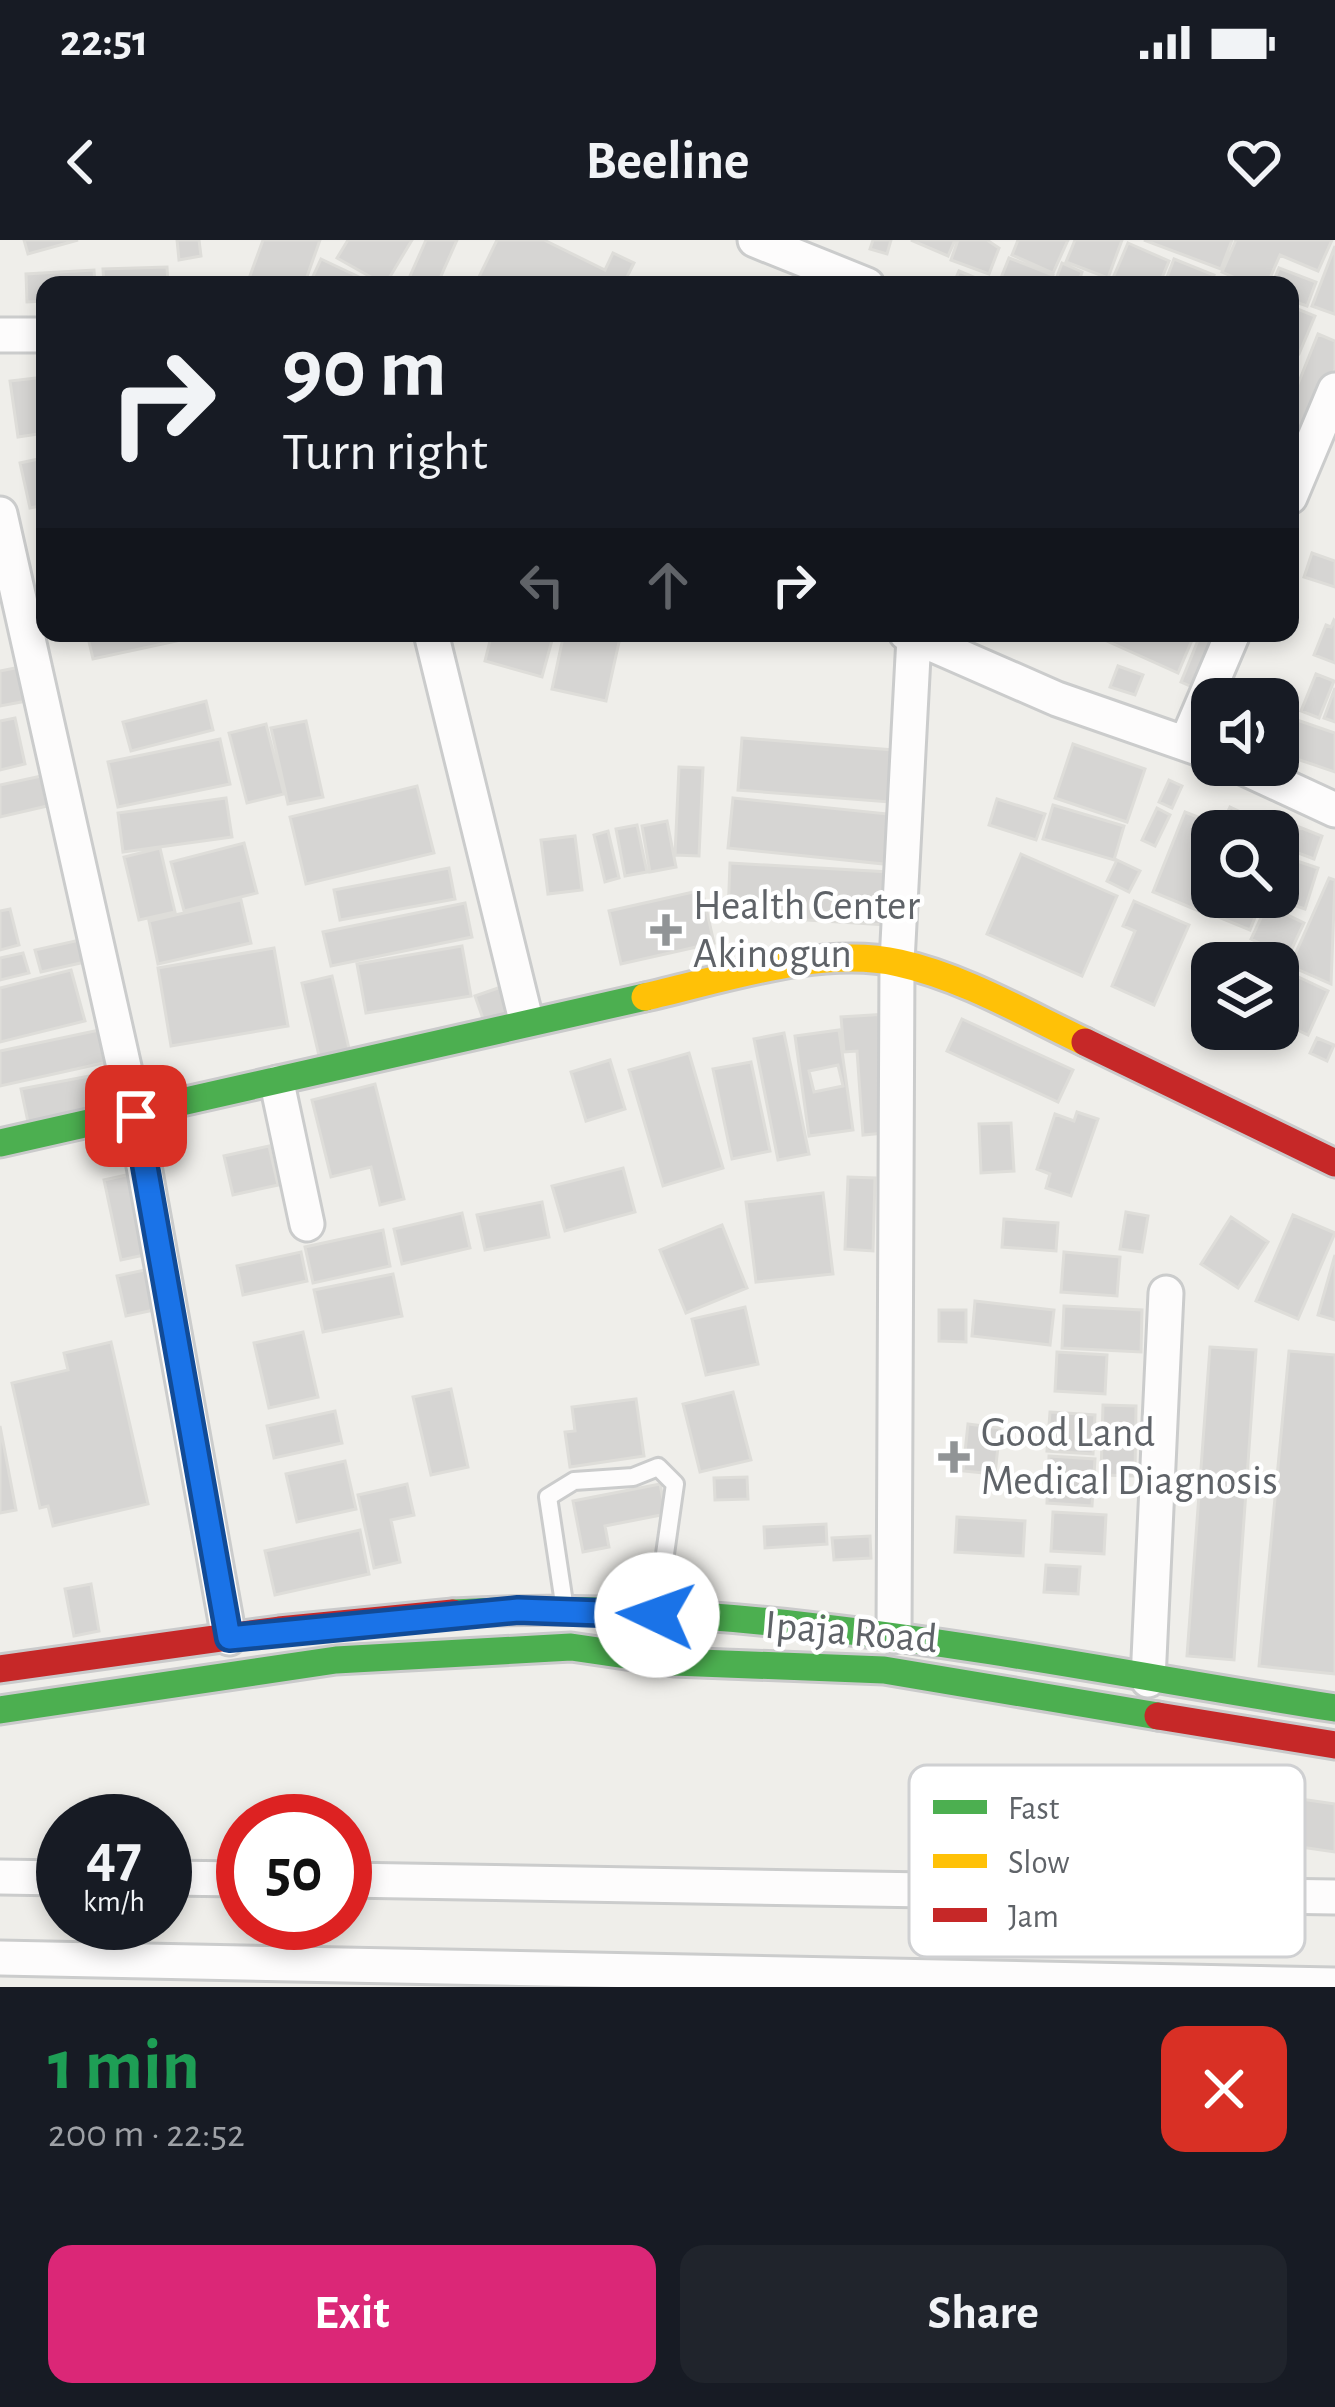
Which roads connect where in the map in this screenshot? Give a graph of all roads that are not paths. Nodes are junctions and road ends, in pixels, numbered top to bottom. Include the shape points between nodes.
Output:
1 (754, 240) edge
2 (844, 276) edge
3 (0, 335) edge
4 (36, 335) edge
5 (1335, 390) edge
6 (1299, 456) edge
7 (0, 514) edge
8 (432, 642) edge
9 (910, 642) edge
10 (926, 642) edge
11 (1230, 642) edge
12 (1220, 678) edge
13 (1191, 744) edge
14 (1282, 786) edge
15 (1335, 811) edge
16 (897, 962) junction
17 (526, 1020) junction
18 (277, 1084) junction
19 (136, 1116) junction
20 (0, 1143) edge
21 (1335, 1163) edge
22 (307, 1224) dead end
23 (1166, 1292) dead end
24 (566, 1610) junction
25 (657, 1615) junction
26 (894, 1636) junction
27 (229, 1638) junction
28 (0, 1670) edge
29 (1148, 1680) junction
30 (1335, 1708) edge
31 (0, 1710) edge
32 (1335, 1744) edge
33 (0, 1877) edge
34 (36, 1878) edge
35 (372, 1880) edge
36 (909, 1890) edge
37 (1305, 1896) edge
38 (1335, 1897) edge
39 (0, 1958) edge
40 (1335, 1985) edge

1 - 2 street
3 - 4 street
5 - 6 street
7 - 19 street
8 - 17 street
9 - 16 street
10 - 13 street via 1057,699
11 - 12 street
14 - 15 street
16 - 17 main road via 804,961
16 - 21 main road via 997,1000
16 - 26 street
17 - 18 main road
18 - 19 main road
18 - 22 street
19 - 20 main road
19 - 27 street
23 - 29 street
24 - 25 main road, Ipaja Road
24 - 25 lane via 548,1497 574,1481 658,1467 675,1484
24 - 27 main road, Ipaja Road
25 - 26 main road, Ipaja Road
26 - 29 main road, Ipaja Road
27 - 28 main road, Ipaja Road
29 - 30 main road, Ipaja Road
31 - 32 main road, Ipaja Road via 336,1660 571,1648 674,1662 884,1670
33 - 34 street
35 - 36 street
37 - 38 street
39 - 40 street

